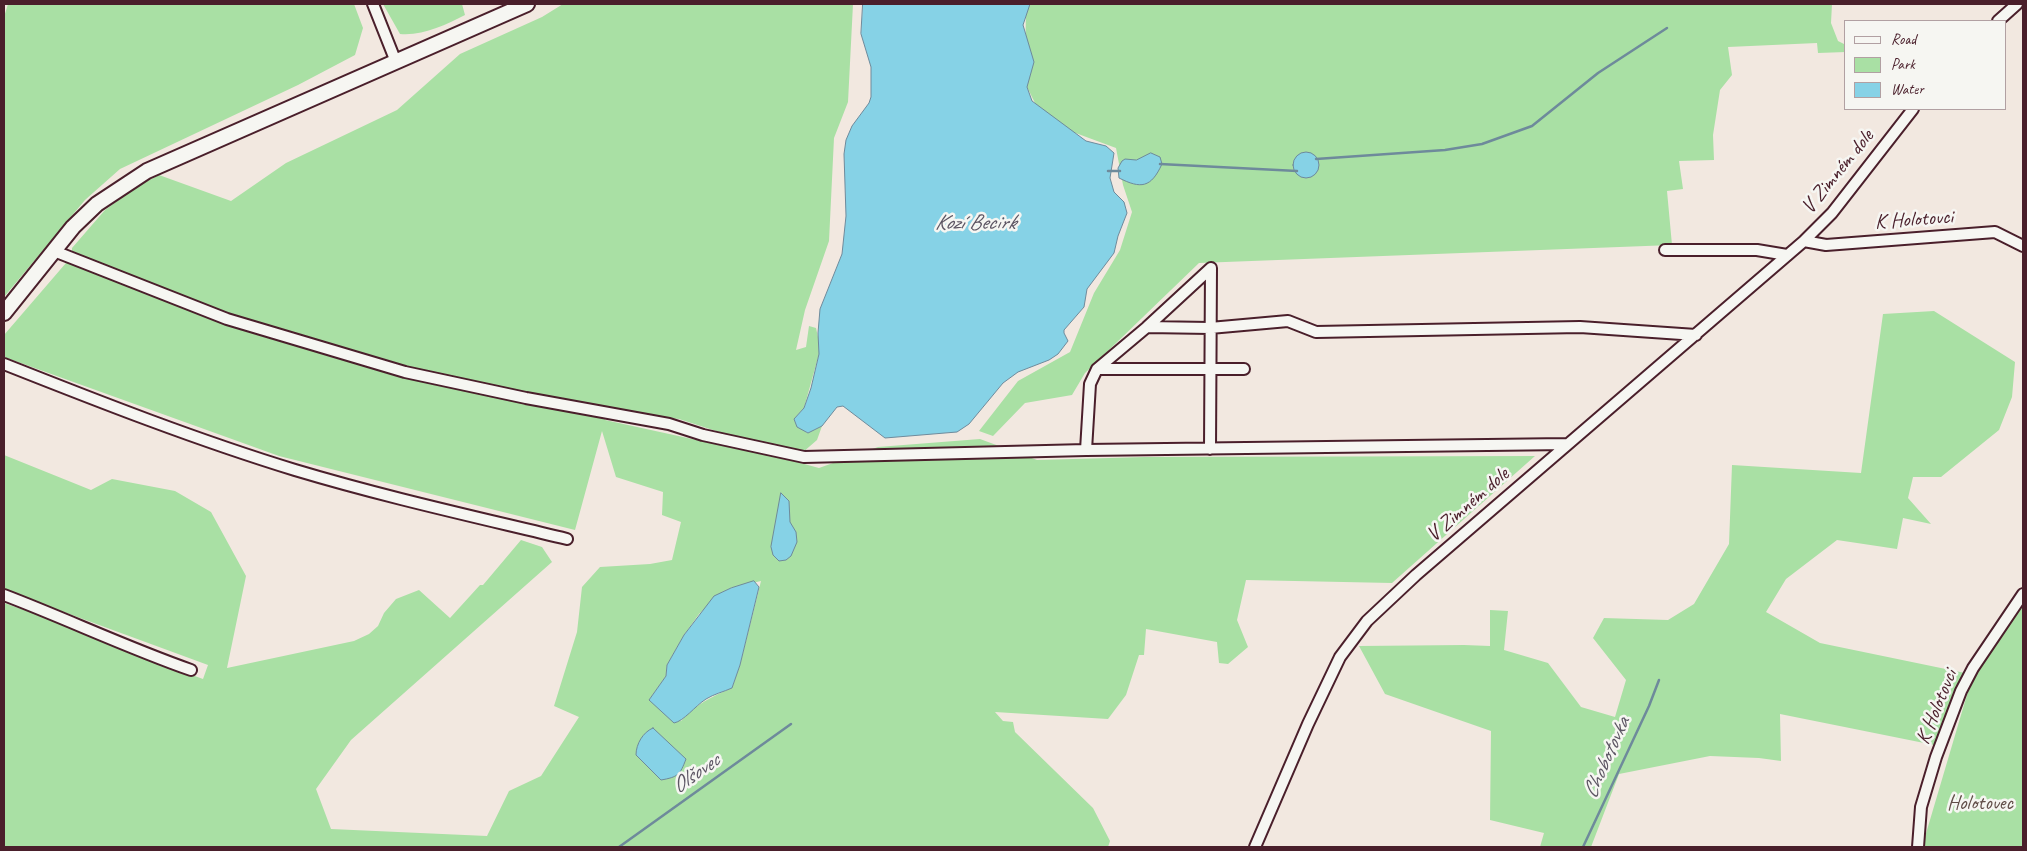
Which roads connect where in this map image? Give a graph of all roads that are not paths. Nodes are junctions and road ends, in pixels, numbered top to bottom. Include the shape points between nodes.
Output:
1 (374, 4) edge
2 (527, 4) edge
3 (2017, 4) edge
4 (1999, 20) edge
5 (396, 62) junction
6 (1912, 110) edge
7 (1804, 241) junction
8 (2023, 246) edge
9 (1665, 250) dead end
10 (54, 251) junction
11 (1787, 255) junction
12 (4, 313) edge
13 (1147, 327) junction
14 (1210, 328) junction
15 (1696, 335) junction
16 (4, 364) edge
17 (1210, 368) junction
18 (1097, 369) junction
19 (1244, 369) dead end
20 (1567, 444) junction
21 (1210, 449) junction
22 (1086, 450) junction
23 (567, 539) dead end
24 (2023, 594) edge
25 (4, 596) edge
26 (191, 670) dead end
27 (1255, 847) edge
28 (1918, 847) edge

1 - 5 street
2 - 5 street
3 - 4 street
5 - 10 street via 147,171 97,204
6 - 7 street, V Zimném dole via 1832,213
7 - 8 street, K Holotovci via 1826,245 1994,232
7 - 11 street, V Zimném dole
9 - 11 street via 1757,250
10 - 12 street
10 - 22 street via 226,319 405,372 669,424 703,435 804,457
11 - 15 street, V Zimném dole
13 - 14 street
13 - 14 street via 1211,268
13 - 18 street
14 - 15 street via 1288,321 1316,332 1580,327
14 - 17 street
15 - 20 street, V Zimném dole
16 - 23 street via 114,407 296,470
17 - 18 street
17 - 19 street
17 - 21 street
18 - 22 street via 1090,384
20 - 21 street
20 - 27 street, V Zimném dole via 1367,621 1340,658
21 - 22 street
24 - 28 street, K Holotovci via 1961,691 1921,807
25 - 26 street

